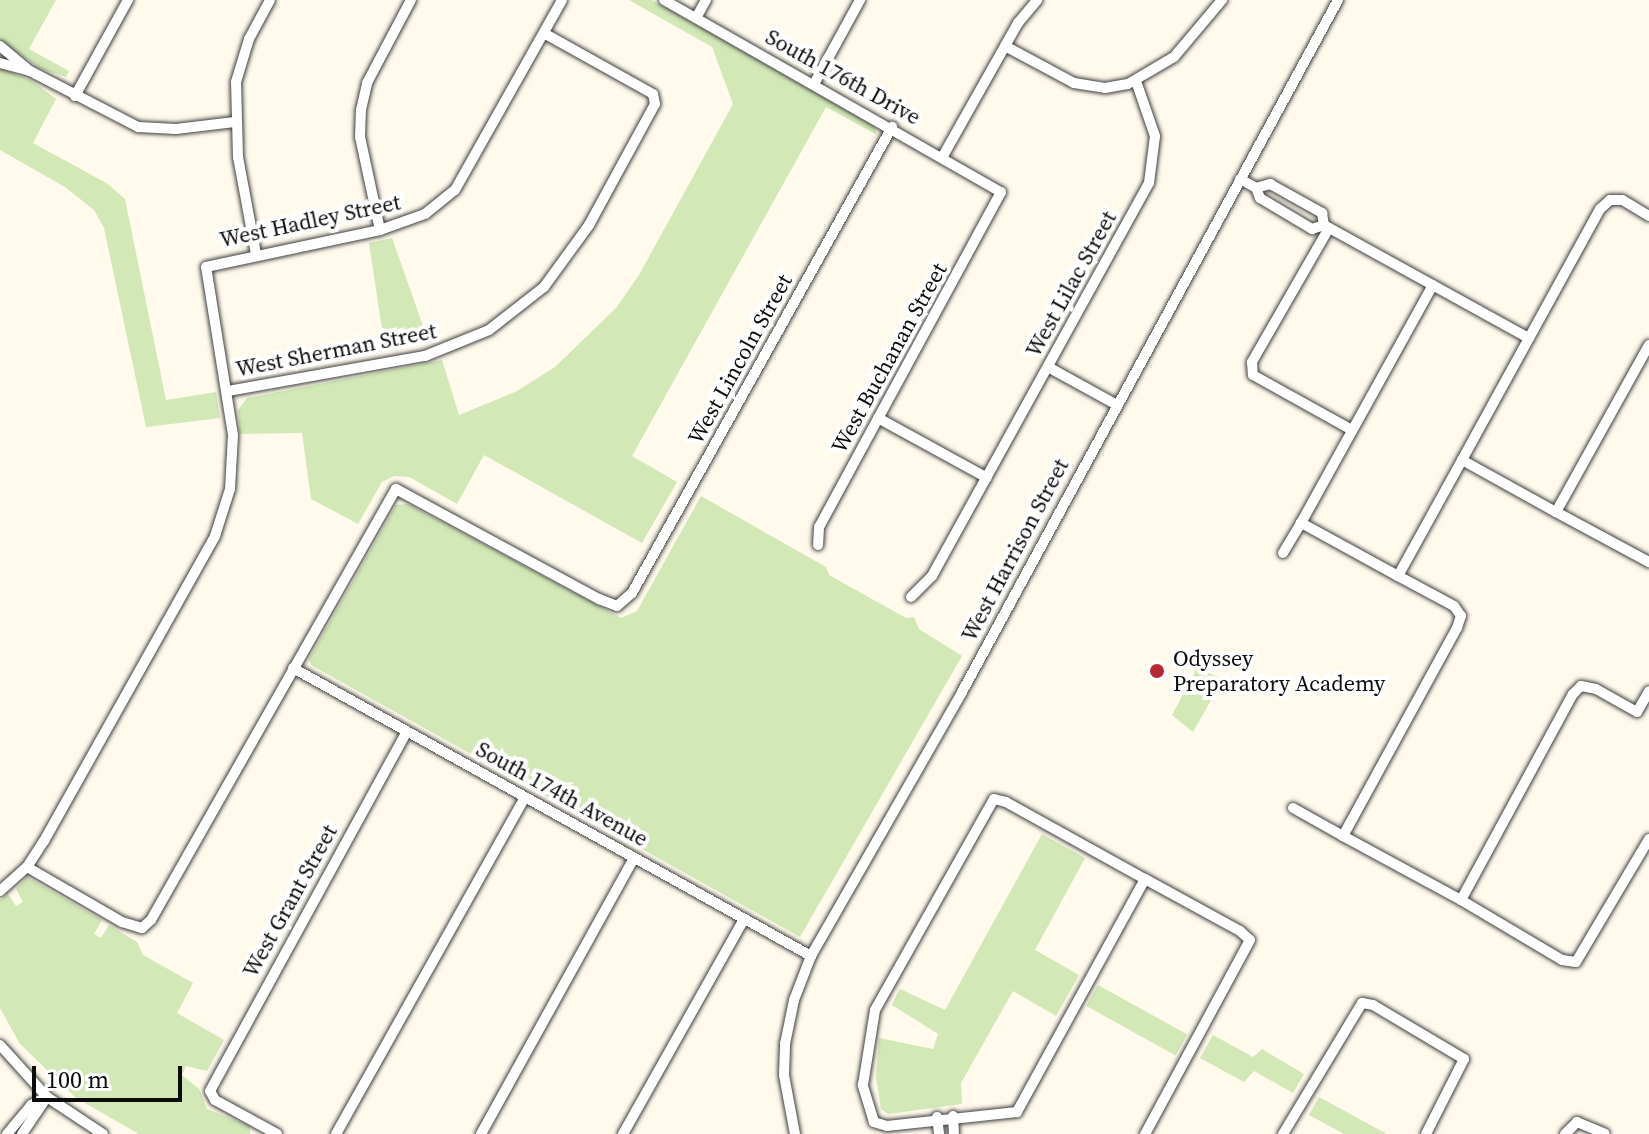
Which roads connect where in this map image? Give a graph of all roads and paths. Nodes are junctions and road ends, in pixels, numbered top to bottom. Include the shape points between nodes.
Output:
1 (128, 0) edge
2 (270, 0) edge
3 (411, 0) edge
4 (562, 0) edge
5 (664, 0) edge
6 (706, 0) edge
7 (860, 0) edge
8 (1037, 0) edge
9 (1222, 0) edge
10 (1338, 0) edge
11 (696, 18) junction
12 (544, 33) junction
13 (0, 46) edge
14 (1005, 46) junction
15 (0, 63) edge
16 (30, 71) junction
17 (1136, 81) junction
18 (814, 84) junction
19 (75, 96) junction
20 (235, 122) junction
21 (892, 127) junction
22 (943, 156) junction
23 (1240, 179) junction
24 (1256, 188) junction
25 (1001, 192) joint
26 (1649, 216) edge
27 (1327, 227) junction
28 (380, 230) junction
29 (256, 254) junction
30 (1433, 285) junction
31 (1529, 338) junction
32 (1649, 345) edge
33 (1048, 367) junction
34 (228, 391) junction
35 (1115, 404) junction
36 (878, 418) junction
37 (1352, 430) junction
38 (1462, 460) junction
39 (987, 478) junction
40 (1556, 512) junction
41 (1301, 523) junction
42 (818, 545) dead end
43 (1283, 553) dead end
44 (1649, 562) edge
45 (1398, 576) junction
46 (911, 597) dead end
47 (293, 668) junction
48 (1649, 691) edge
49 (1637, 712) junction
50 (1649, 719) edge
51 (407, 731) junction
52 (525, 797) junction
53 (1293, 808) dead end
54 (1343, 836) junction
55 (1649, 839) edge
56 (634, 858) junction
57 (27, 867) junction
58 (1145, 879) junction
59 (0, 891) edge
60 (1461, 900) junction
61 (744, 919) junction
62 (811, 956) junction
63 (0, 1045) edge
64 (47, 1097) junction
65 (953, 1116) junction
66 (937, 1117) junction
67 (262, 1130) edge
68 (7, 1134) edge
69 (22, 1134) edge
70 (103, 1134) edge
71 (277, 1134) edge
72 (336, 1134) edge
73 (481, 1134) edge
74 (623, 1134) edge
75 (795, 1134) edge
76 (939, 1134) edge
77 (954, 1134) edge
78 (1145, 1134) edge
79 (1283, 1134) edge
80 (1426, 1134) edge
81 (1565, 1134) edge
82 (1605, 1134) edge

1 - 19 street
2 - 20 street via 249,39 236,82
3 - 28 street via 367,83 361,110 360,137
4 - 12 street, West Hadley Street
5 - 11 street, South 176th Drive
6 - 11 street
7 - 18 street
8 - 14 street
9 - 17 street via 1174,57
10 - 23 street, West Harrison Street
11 - 18 street, South 176th Drive
12 - 28 street, West Hadley Street via 455,190 425,214
12 - 34 street, West Sherman Street via 653,94 655,104 565,263 502,322 425,356
13 - 16 street
14 - 17 street via 1074,83 1105,88
14 - 22 street
15 - 16 street
16 - 19 street
17 - 33 street, West Lilac Street via 1155,136 1149,183
18 - 21 street, South 176th Drive
19 - 20 street via 121,122 154,130
20 - 29 street
21 - 22 street, South 176th Drive
21 - 47 street, West Lincoln Street via 632,593 617,606 396,489
22 - 25 street, South 176th Drive
23 - 24 street
23 - 35 street, West Harrison Street
24 - 27 street via 1260,198 1312,229
24 - 27 street via 1270,184 1322,213
25 - 36 street, West Buchanan Street
26 - 31 street via 1622,200 1610,200 1600,209
27 - 30 street
27 - 37 street via 1252,362 1253,375
28 - 29 street, West Hadley Street
29 - 34 street, West Hadley Street via 206,267
30 - 31 street
30 - 37 street
31 - 38 street
32 - 40 street
33 - 35 street
33 - 39 street, West Lilac Street
34 - 57 street, West Hadley Street via 232,462 215,536
35 - 62 street, West Harrison Street via 962,692
36 - 39 street
36 - 42 street, West Buchanan Street via 819,527
37 - 41 street
38 - 40 street
38 - 45 street
39 - 46 street, West Lilac Street via 932,576
40 - 44 street
41 - 43 street
41 - 45 street
45 - 54 street via 1454,606 1461,616
47 - 51 street, South 174th Avenue
47 - 57 street via 142,928
48 - 49 street
49 - 50 street
49 - 60 street via 1596,689 1581,686 1573,694
51 - 52 street, South 174th Avenue
51 - 67 street, West Grant Street via 210,1091 215,1100
52 - 56 street, South 174th Avenue
52 - 72 street
53 - 54 street
54 - 60 street
55 - 60 street via 1576,962 1562,960
56 - 61 street, South 174th Avenue
56 - 73 street
57 - 59 street, West Hadley Street
58 - 65 street via 1017,1112
58 - 66 street via 994,799 875,1010 863,1085 874,1122 887,1126
58 - 78 street via 1250,940
61 - 62 street, South 174th Avenue
61 - 74 street
62 - 75 street, West Harrison Street via 785,1044 784,1075
63 - 64 street
64 - 68 street via 31,1105
64 - 69 street
64 - 70 street
65 - 66 street
65 - 77 street
66 - 76 street
67 - 71 street
79 - 80 street via 1362,1003 1464,1059
81 - 82 street via 1577,1122

